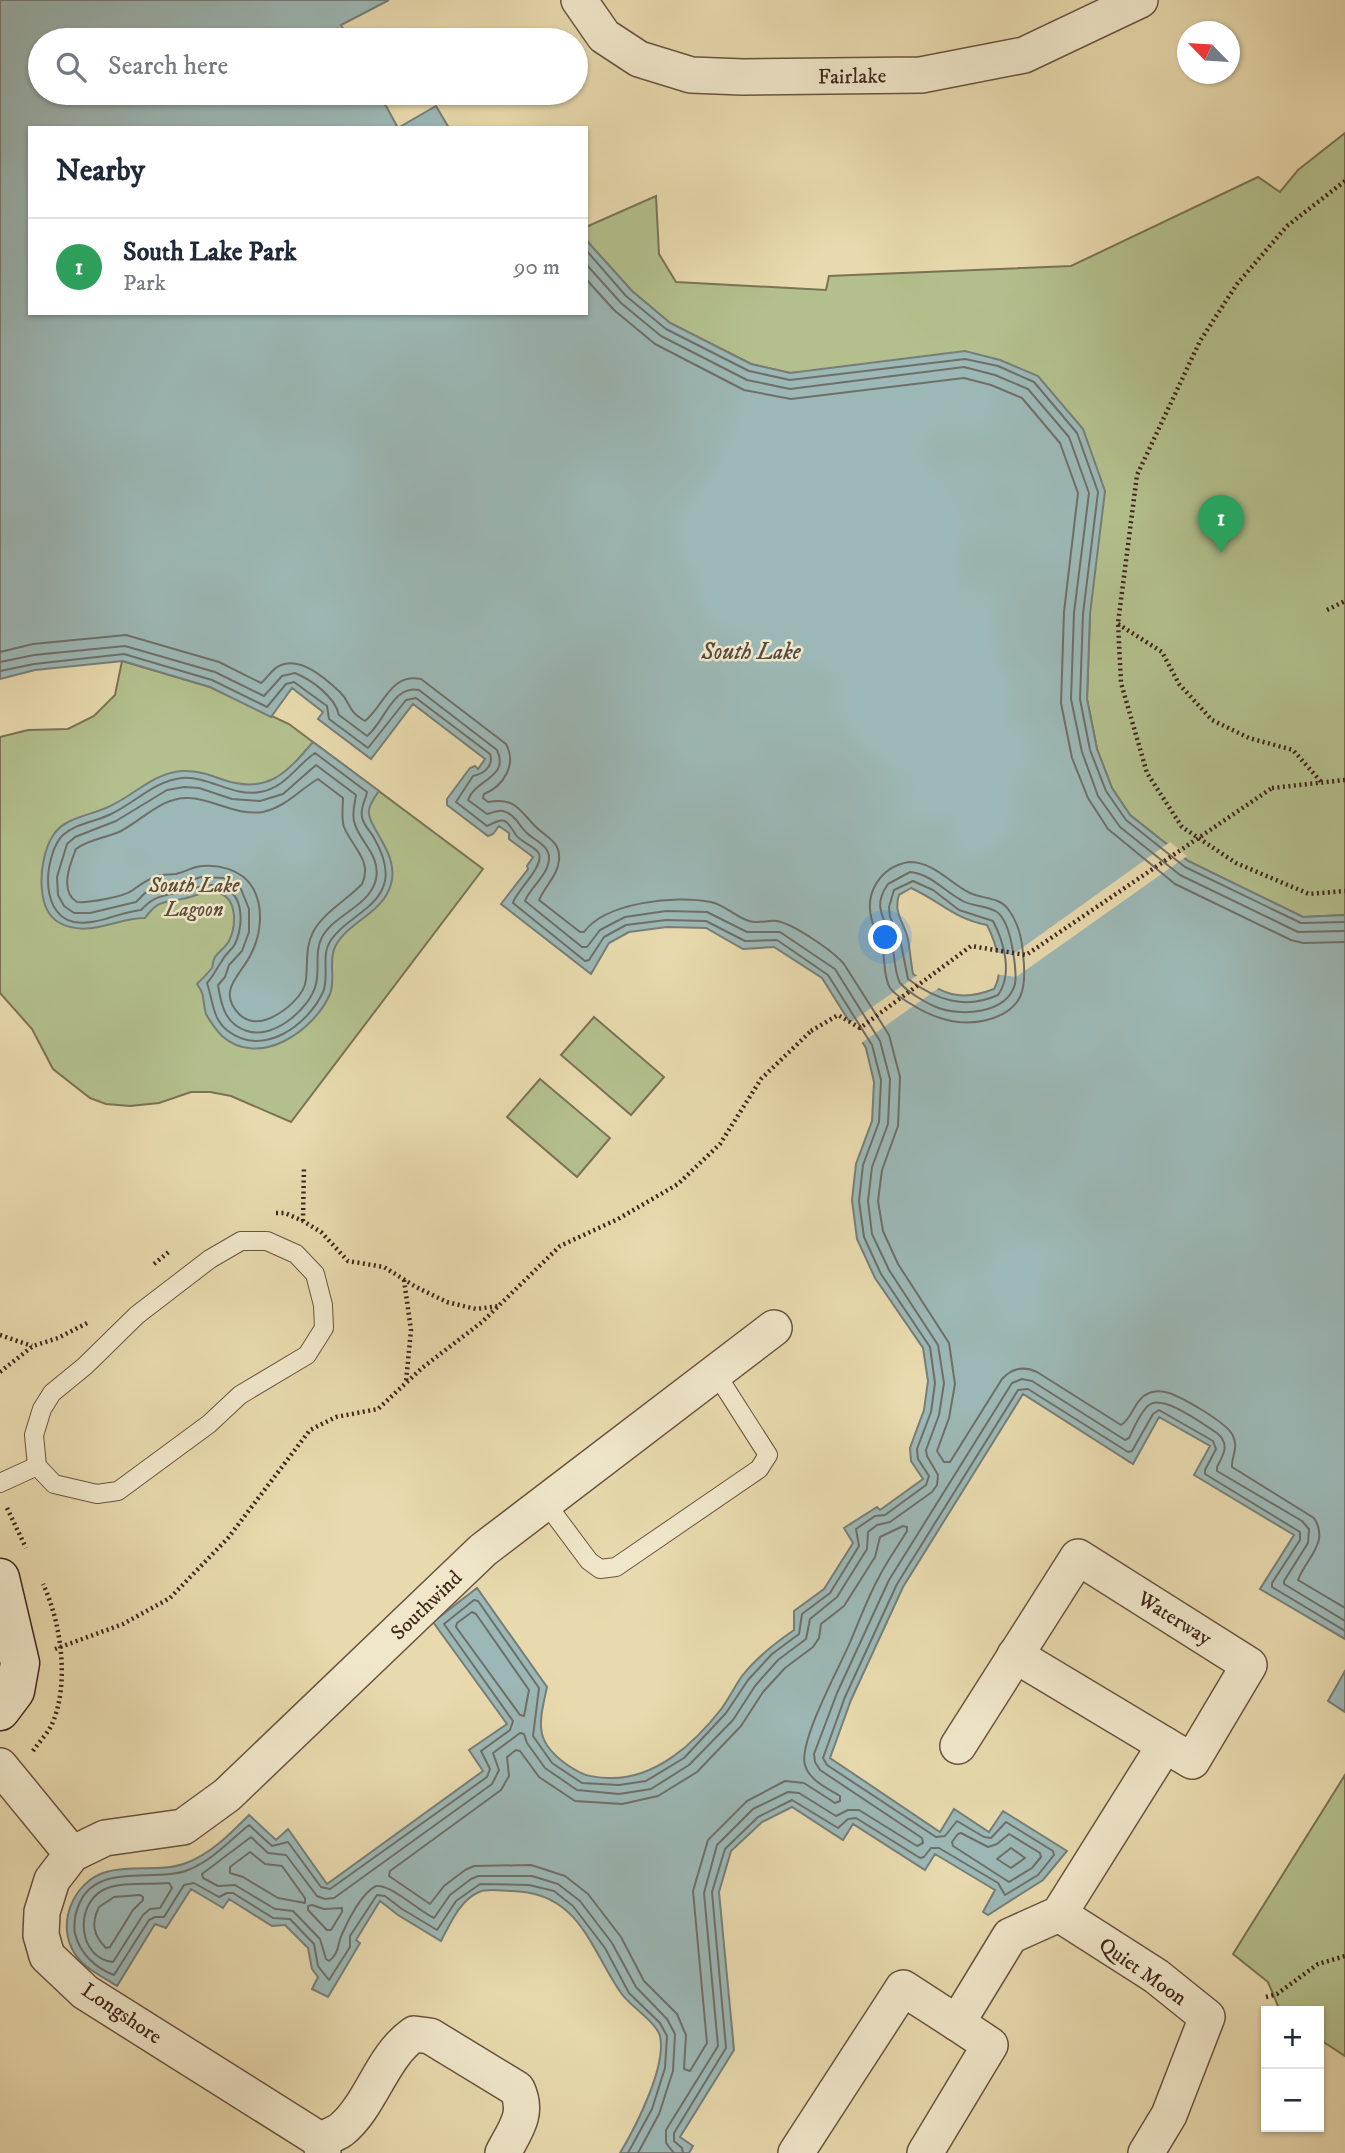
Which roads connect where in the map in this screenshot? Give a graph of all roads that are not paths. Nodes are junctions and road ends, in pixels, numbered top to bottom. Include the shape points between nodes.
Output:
1 (579, 0) edge
2 (1140, 0) edge
3 (774, 1328) dead end
4 (715, 1372) junction
5 (37, 1466) junction
6 (0, 1483) edge
7 (545, 1502) junction
8 (0, 1578) edge
9 (1015, 1655) junction
10 (0, 1712) edge
11 (1165, 1745) junction
12 (958, 1746) dead end
13 (0, 1766) edge
14 (72, 1854) junction
15 (1059, 1914) junction
16 (957, 2023) junction
17 (322, 2146) edge
18 (808, 2149) edge
19 (503, 2153) edge
20 (925, 2153) edge
21 (1146, 2153) edge

1 - 2 street, Fairlake via 604,36 639,59 691,75 743,77 921,75 960,68 1024,55
3 - 4 street, Southwind
4 - 7 street, Southwind
4 - 7 lane via 768,1455 759,1468 616,1567 600,1569 589,1560
5 - 5 lane via 54,1484 97,1494 118,1491 209,1424 240,1395 307,1355 324,1328 315,1274 296,1254 267,1241 242,1241 210,1259 137,1315 52,1393 34,1435
5 - 6 lane
7 - 14 street, Southwind via 482,1550 228,1795 183,1827 105,1838
8 - 10 street via 20,1663 15,1691
9 - 11 street, Waterway
9 - 11 street, Waterway via 1078,1557 1249,1665 1192,1761
9 - 12 street, Waterway
11 - 15 street
13 - 14 street
14 - 17 street, Longshore via 52,1880 42,1912 41,1935 47,1956 85,1992
15 - 16 street via 1010,1936
15 - 21 street, Quiet Moon via 1156,1976 1207,2017 1169,2115
16 - 18 street via 903,1988
16 - 20 street via 990,2045
17 - 19 street, Longshore via 355,2113 401,2043 414,2034 430,2036 517,2089 524,2102 521,2118

